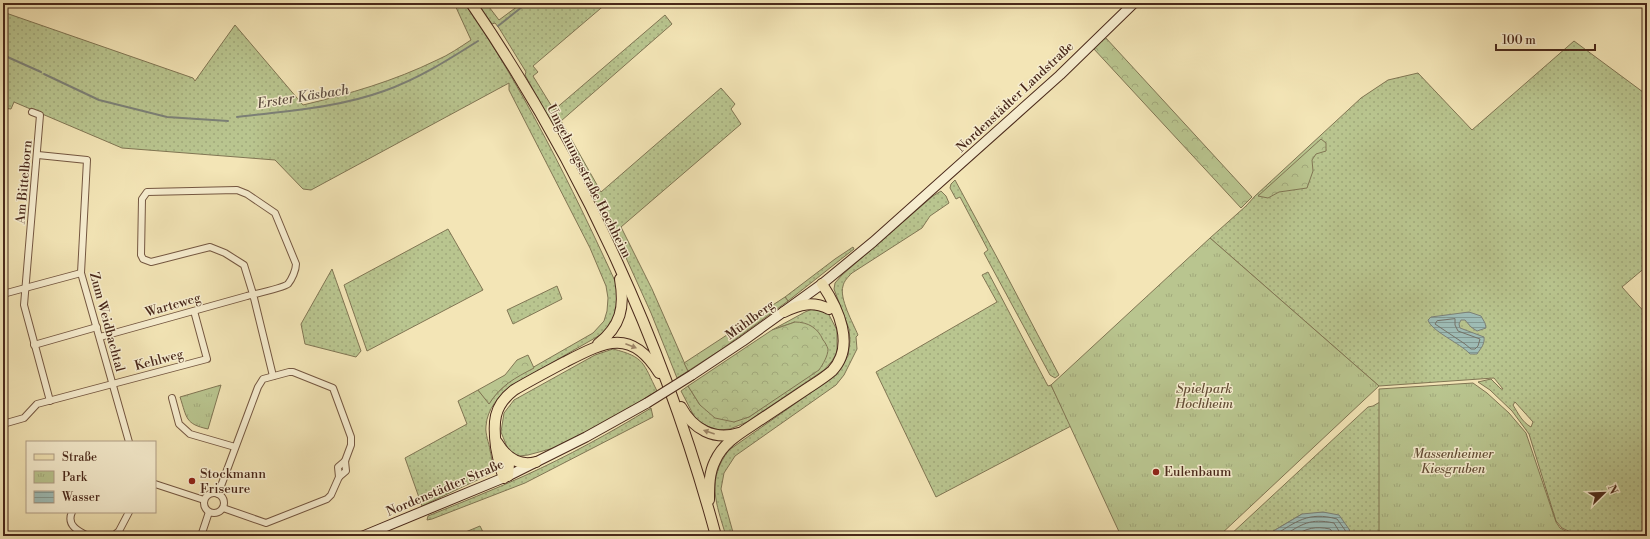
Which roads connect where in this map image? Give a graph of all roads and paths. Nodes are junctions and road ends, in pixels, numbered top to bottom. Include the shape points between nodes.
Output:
1 (471, 3) edge
2 (1134, 3) edge
3 (32, 112) dead end
4 (38, 155) junction
5 (617, 263) junction
6 (81, 273) junction
7 (822, 284) junction
8 (25, 287) junction
9 (3, 294) edge
10 (253, 294) junction
11 (829, 309) junction
12 (194, 311) junction
13 (784, 312) junction
14 (839, 319) junction
15 (97, 327) junction
16 (100, 337) junction
17 (34, 345) junction
18 (593, 347) junction
19 (273, 376) junction
20 (666, 380) junction
21 (112, 384) junction
22 (672, 396) junction
23 (172, 398) dead end
24 (50, 400) junction
25 (647, 403) joint
26 (3, 424) edge
27 (746, 429) junction
28 (495, 438) junction
29 (129, 441) edge
30 (236, 447) junction
31 (503, 451) junction
32 (536, 462) junction
33 (506, 477) junction
34 (156, 484) edge
35 (218, 494) junction
36 (204, 500) junction
37 (223, 508) junction
38 (709, 510) junction
39 (209, 512) junction
40 (72, 513) edge
41 (128, 513) edge
42 (88, 536) edge
43 (113, 536) edge
44 (201, 536) edge
45 (363, 536) edge
46 (716, 536) edge

1 - 5 main road, Umgehungsstraße Hochheim via 540,114 581,188
2 - 7 main road, Nordenstädter Landstraße via 1060,75 912,208
3 - 4 street, Am Bittelborn via 40,115
4 - 6 street, Zum Weidbachtal via 87,160
4 - 8 street, Am Bittelborn
5 - 18 main road via 623,295 621,310 611,331
5 - 20 main road, Umgehungsstraße Hochheim
6 - 8 street
6 - 15 street, Zum Weidbachtal
7 - 11 main road via 821,297
7 - 13 main road, Mühlberg
7 - 14 main road
8 - 9 street
8 - 17 street, Am Bittelborn via 25,311
10 - 10 street via 288,284 295,271 296,264 273,210 237,190 149,191 144,194 141,251 143,259 155,262 210,247 215,248 244,265
10 - 12 street, Warteweg
10 - 19 street
11 - 13 main road via 812,304
11 - 14 main road
12 - 16 street, Warteweg
12 - 21 street, Kehlweg via 207,359
13 - 25 main road, Mühlberg, bridge
14 - 27 main road via 844,345 835,367
15 - 16 street, Zum Weidbachtal
15 - 17 street
16 - 21 street, Zum Weidbachtal
17 - 24 street, Am Bittelborn
18 -> 22 main road via 615,342 637,349 649,358
18 - 28 main road via 509,394 496,413
19 - 30 street via 263,379 258,387
19 - 37 street via 293,372 332,388 351,437 345,461 346,471 339,477 327,499 266,523
20 - 22 main road
27 -> 20 main road via 735,434 723,435 699,429 686,416
21 - 24 street, Kehlweg
21 - 29 street, Zum Weidbachtal
22 - 38 main road
23 - 30 street via 180,424 190,434
24 - 26 street, Kehlweg via 34,406 24,418
25 - 32 main road, Nordenstädter Straße
27 - 38 main road via 727,444 715,460 709,479
28 - 31 main road
28 - 33 main road via 500,465
30 - 35 street
31 - 32 main road via 518,462
31 - 33 main road via 509,464
32 - 33 main road, Nordenstädter Straße
33 - 45 main road, Nordenstädter Straße
34 - 36 street
35 - 36 street via 211,494
35 - 37 street via 224,502
36 - 39 street via 204,506
37 - 39 street via 218,512
38 - 46 main road
39 - 44 street
40 - 42 street via 72,525
41 - 43 street

